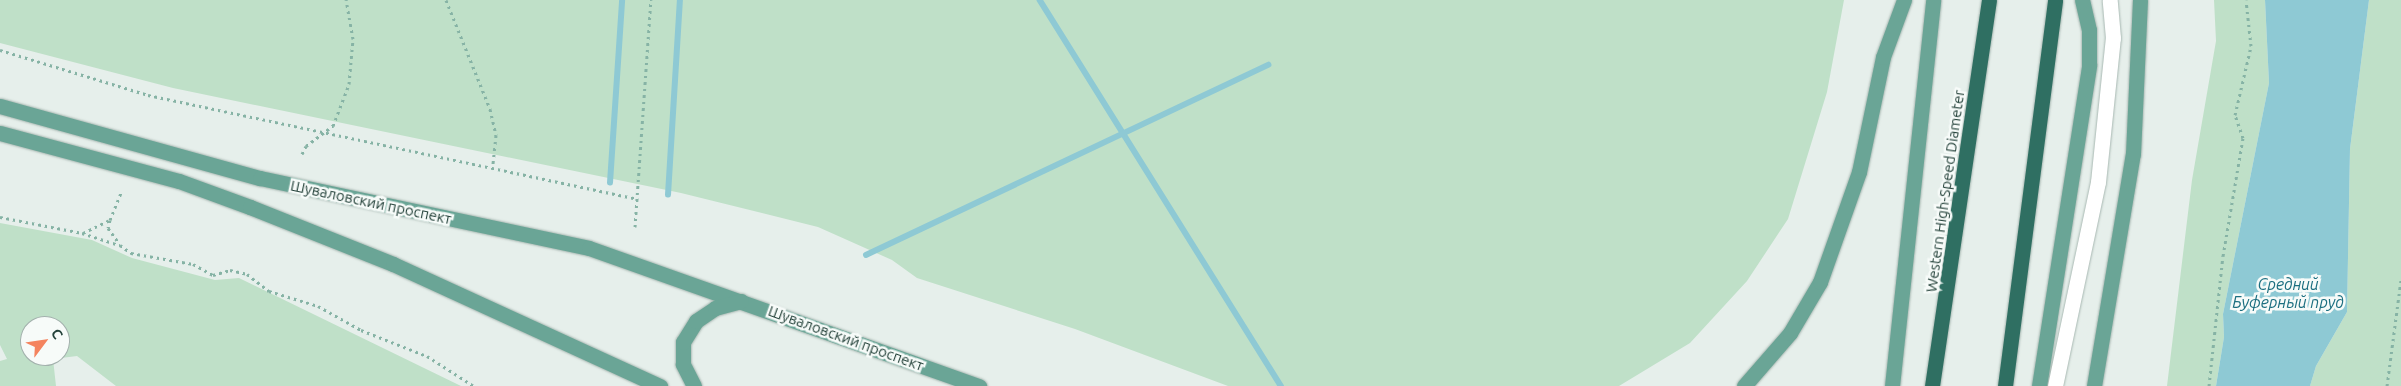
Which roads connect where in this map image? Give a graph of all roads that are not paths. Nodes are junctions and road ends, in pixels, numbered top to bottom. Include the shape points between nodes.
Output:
1 (1904, 0) edge
2 (1933, 0) edge
3 (1990, 0) edge
4 (2055, 0) edge
5 (2082, 0) edge
6 (2110, 0) edge
7 (2140, 0) edge
8 (0, 106) edge
9 (0, 133) edge
10 (741, 301) junction
11 (660, 386) edge
12 (694, 386) edge
13 (979, 386) edge
14 (1744, 386) edge
15 (1892, 386) edge
16 (1932, 386) edge
17 (2005, 386) edge
18 (2039, 386) edge
19 (2055, 386) edge
20 (2094, 386) edge

1 - 14 main road via 1883,57 1859,172 1820,282 1790,333
2 - 15 main road
3 - 16 highway, Western High-Speed Diameter
4 - 17 highway
5 - 18 main road via 2089,30 2089,65
6 - 19 lane via 2114,38 2098,182
7 - 20 main road via 2133,154
8 - 10 main road, Шуваловский проспект via 260,178 589,248
9 - 11 main road via 179,181 250,207 394,264
10 - 12 main road via 715,308 696,321 683,342 683,364
10 - 13 main road, Шуваловский проспект

